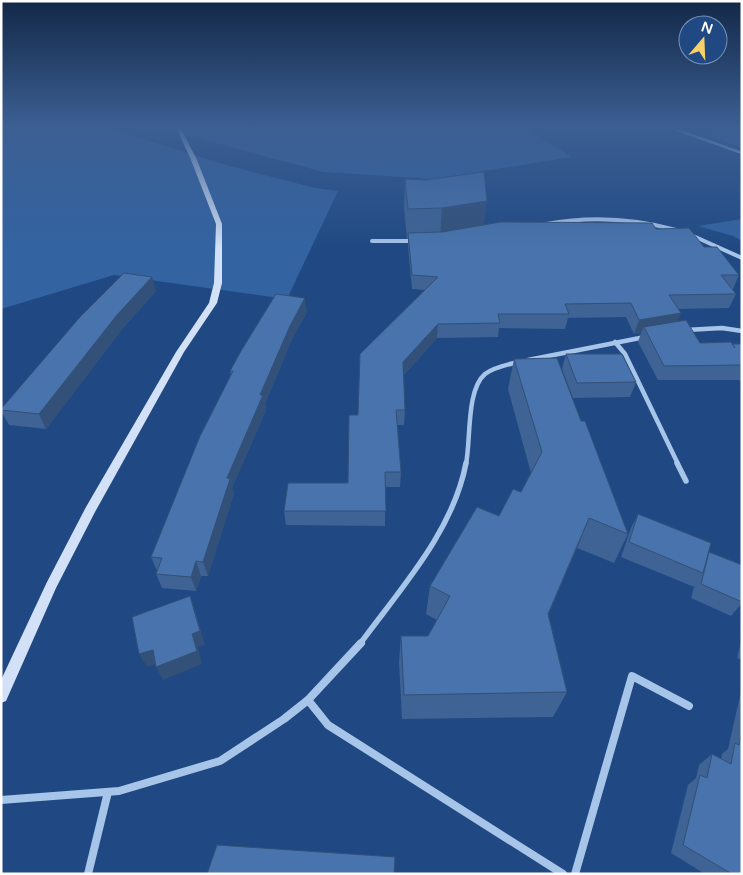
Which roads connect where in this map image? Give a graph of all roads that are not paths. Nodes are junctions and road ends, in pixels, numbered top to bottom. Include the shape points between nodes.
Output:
1 (198, 168) edge
2 (537, 226) edge
3 (372, 241) dead end
4 (421, 242) edge
5 (742, 258) edge
6 (680, 331) edge
7 (742, 331) edge
8 (652, 336) edge
9 (614, 342) junction
10 (686, 481) dead end
11 (1, 696) edge
12 (308, 700) junction
13 (689, 706) dead end
14 (108, 792) junction
15 (1, 800) edge
16 (88, 874) edge
17 (563, 874) edge
18 (575, 874) edge

1 - 11 street via 219,224 218,283 213,303 180,352 95,501 51,586
2 - 5 street via 571,219 632,220 699,238
3 - 4 street
6 - 7 street via 722,328
8 - 9 street
9 - 10 street via 625,354
9 - 12 street via 512,363 484,375 475,389 470,407 470,443 464,475 437,537 359,646
12 - 14 street via 220,760
12 - 17 street via 328,726
13 - 18 street via 632,676
14 - 15 street
14 - 16 street

